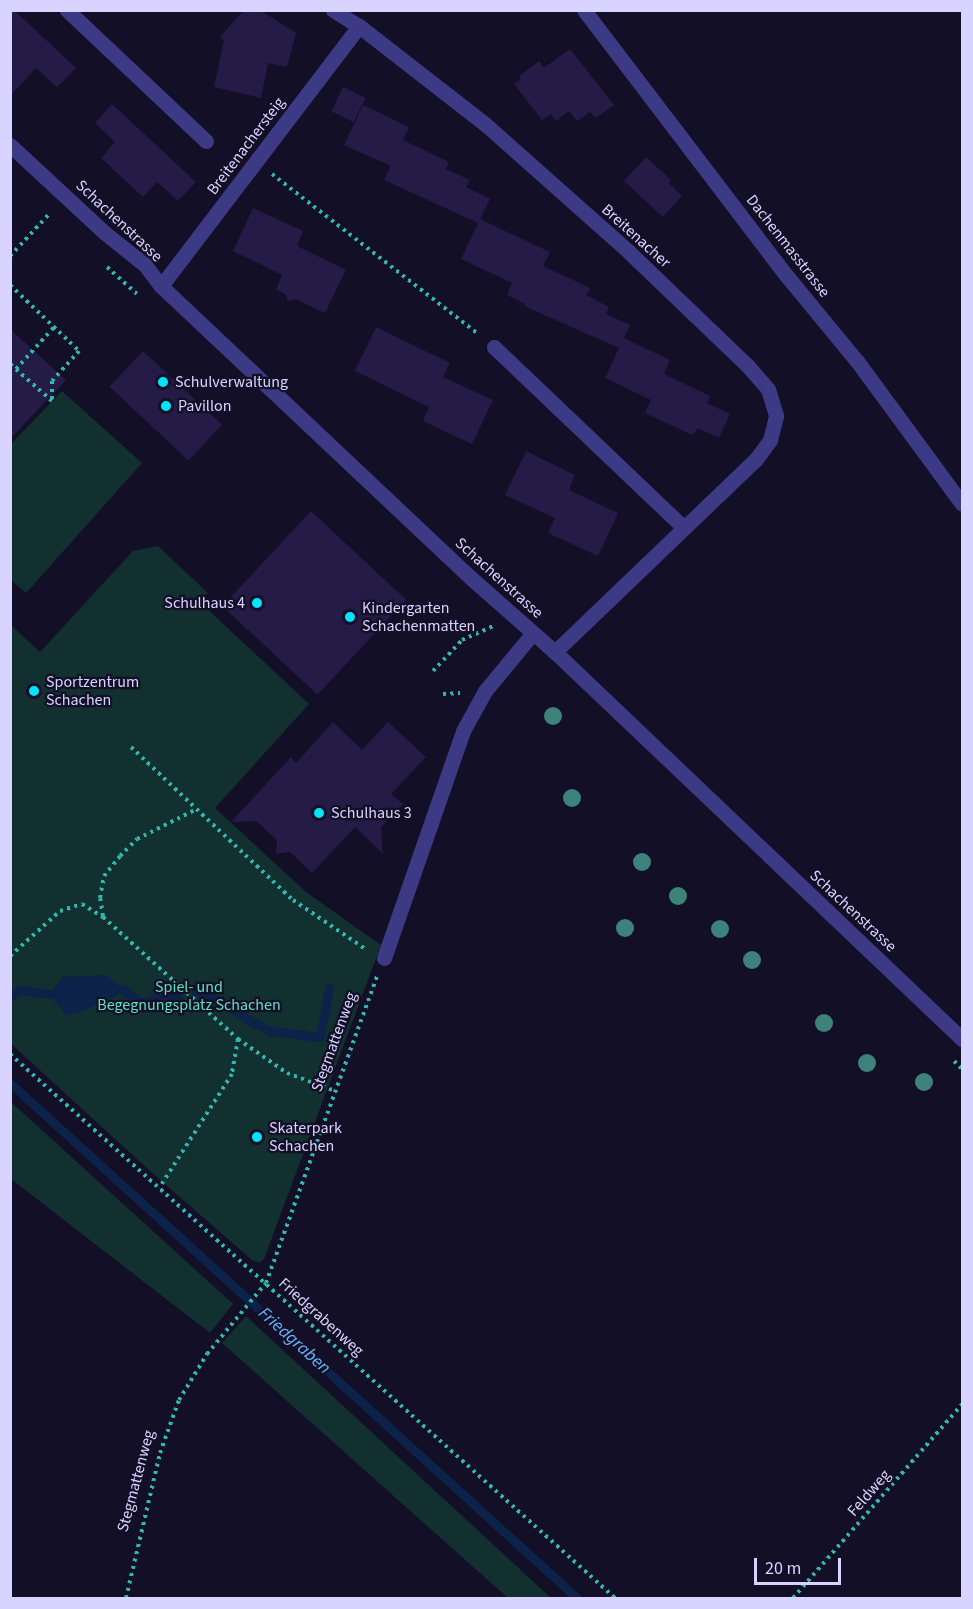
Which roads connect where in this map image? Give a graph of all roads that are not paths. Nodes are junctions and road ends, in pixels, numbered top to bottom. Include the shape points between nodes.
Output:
1 (67, 10) edge
2 (333, 10) edge
3 (584, 10) edge
4 (359, 26) junction
5 (206, 141) dead end
6 (10, 145) edge
7 (160, 286) junction
8 (494, 346) road end
9 (963, 504) edge
10 (684, 528) junction
11 (533, 633) junction
12 (555, 652) junction
13 (384, 958) road end
14 (963, 1039) edge

1 - 5 street
2 - 4 street, Breitenacher
3 - 9 street, Dachenmasstrasse
4 - 7 street, Breitenachersteig
4 - 10 street, Breitenacher via 485,124 629,252 768,389 776,416 770,440 756,459
6 - 7 street, Schachenstrasse via 145,265
7 - 11 street, Schachenstrasse
8 - 10 street
10 - 12 street, Breitenacher
11 - 12 street, Schachenstrasse
11 - 13 street via 484,691 463,731
12 - 14 street, Schachenstrasse

